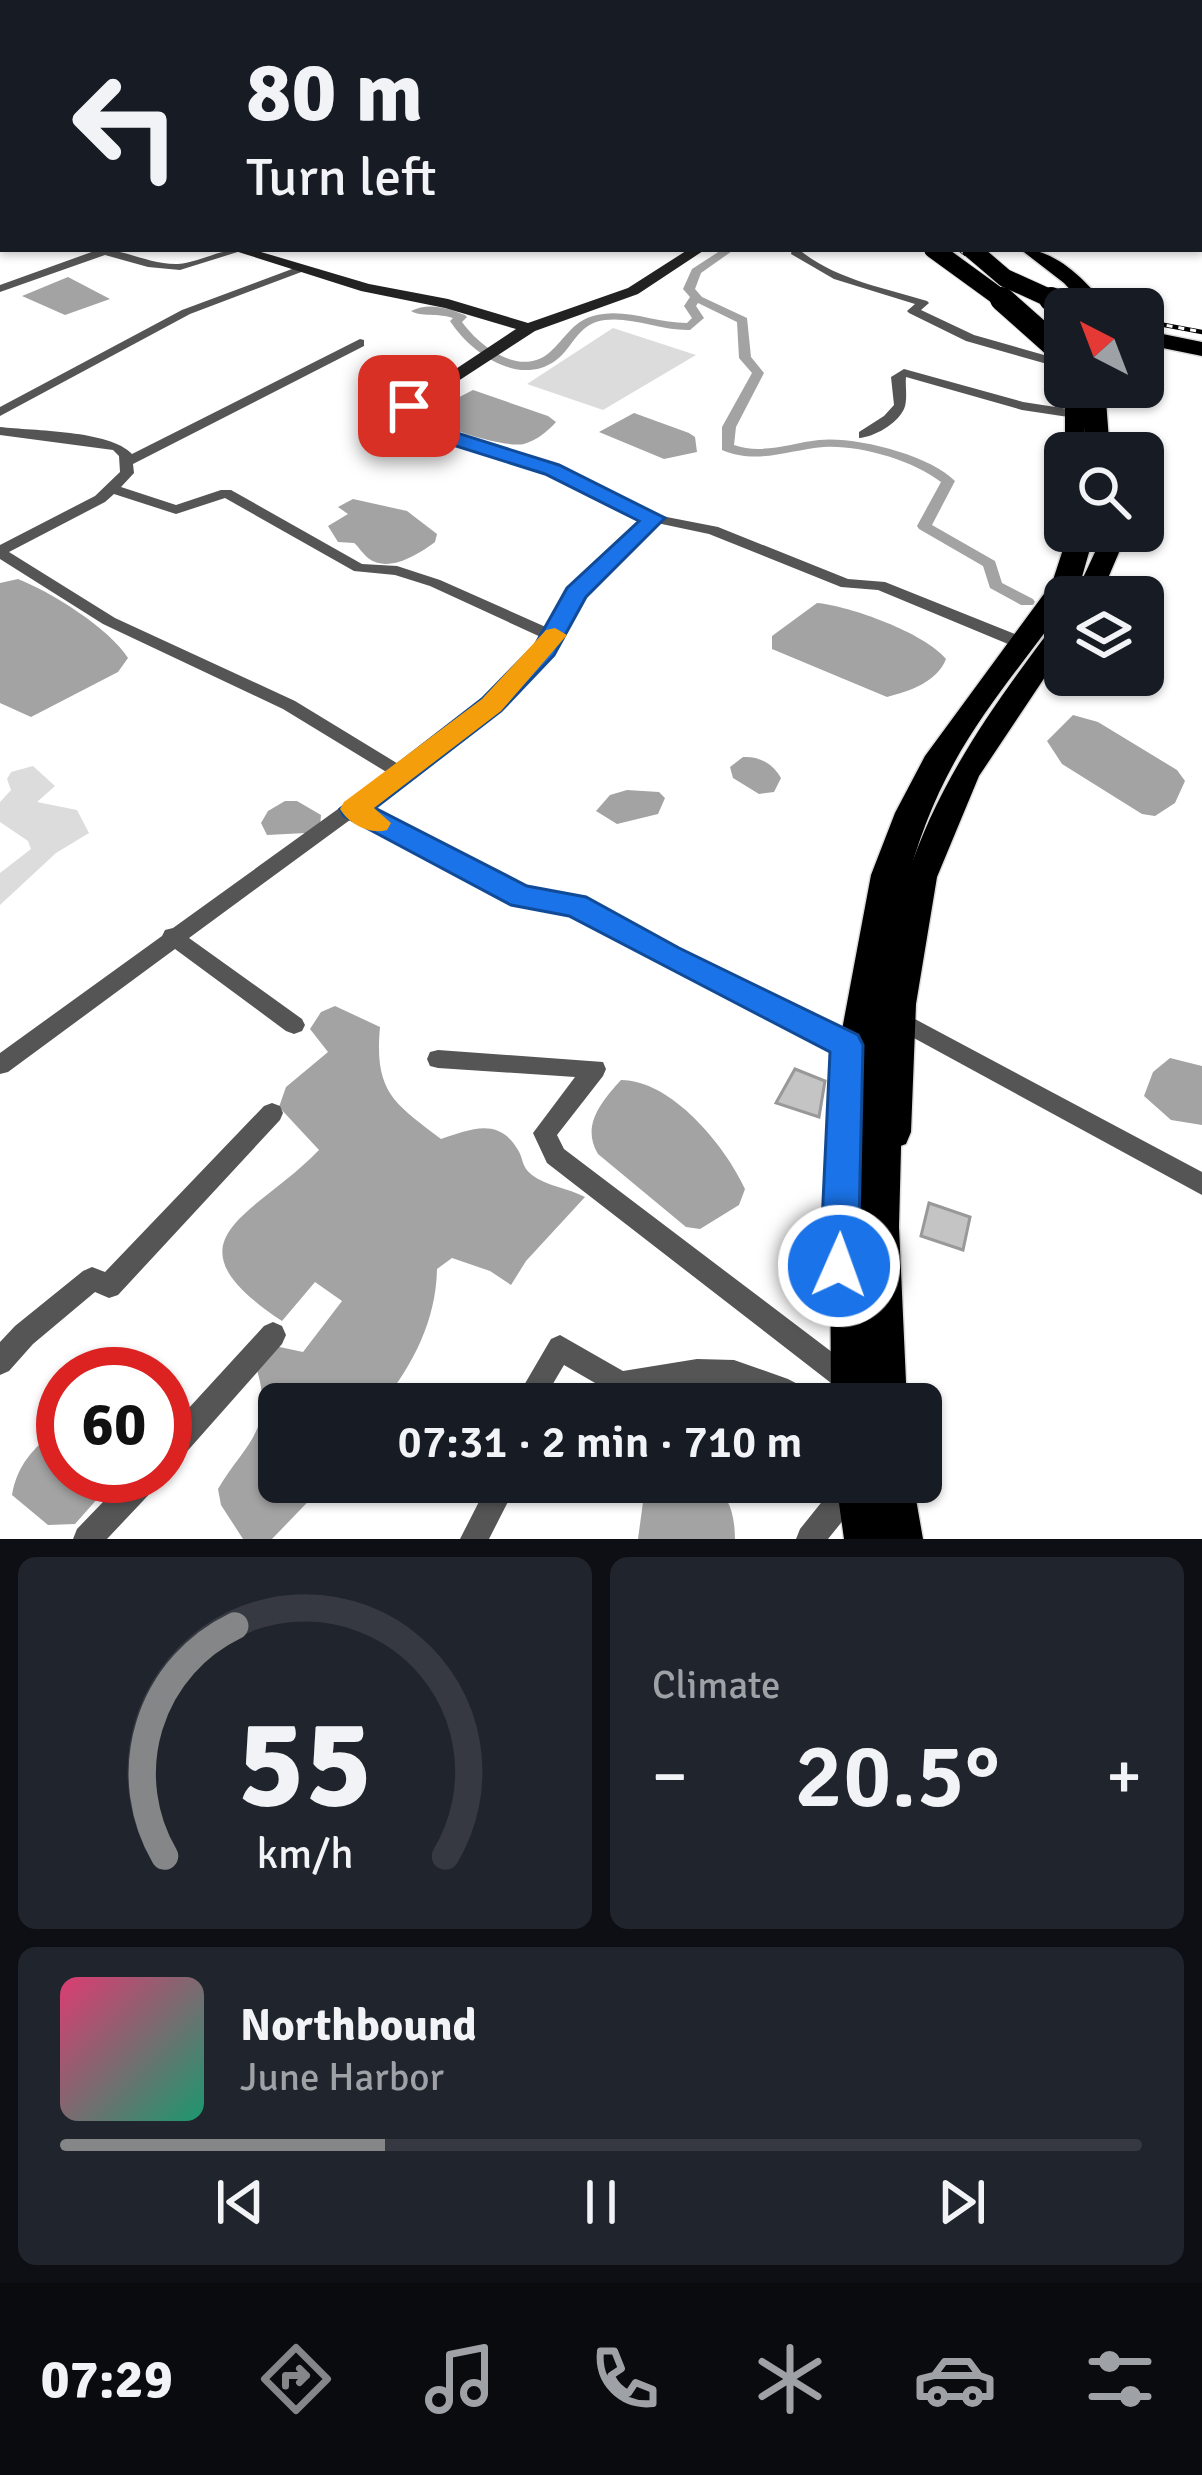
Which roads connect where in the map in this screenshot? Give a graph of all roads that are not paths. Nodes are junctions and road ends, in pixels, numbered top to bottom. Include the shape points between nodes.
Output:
1 (102, 252) edge
2 (108, 252) edge
3 (228, 252) edge
4 (247, 252) edge
5 (694, 252) edge
6 (795, 252) edge
7 (934, 252) edge
8 (937, 252) edge
9 (950, 252) edge
10 (975, 252) edge
11 (1031, 252) edge
12 (1032, 252) edge
13 (300, 269) junction
14 (1065, 288) edge
15 (1079, 288) edge
16 (0, 289) edge
17 (1044, 297) edge
18 (1044, 298) edge
19 (1044, 323) edge
20 (529, 328) junction
21 (1044, 334) edge
22 (1164, 337) edge
23 (360, 343) dead end
24 (1202, 345) edge
25 (1044, 358) edge
26 (409, 408) joint
27 (1075, 408) edge
28 (0, 412) edge
29 (1075, 414) junction
30 (0, 431) edge
31 (1077, 432) edge
32 (864, 435) dead end
33 (128, 462) junction
34 (114, 489) junction
35 (654, 518) junction
36 (0, 552) edge
37 (1069, 552) edge
38 (1073, 552) edge
39 (554, 637) junction
40 (1014, 640) junction
41 (1044, 644) edge
42 (1044, 658) edge
43 (402, 773) junction
44 (354, 809) junction
45 (172, 937) junction
46 (898, 1018) junction
47 (294, 1025) dead end
48 (847, 1045) junction
49 (438, 1059) dead end
50 (0, 1065) edge
51 (272, 1114) dead end
52 (1202, 1184) edge
53 (273, 1335) dead end
54 (0, 1362) edge
55 (539, 1383) edge
56 (618, 1383) edge
57 (631, 1383) edge
58 (767, 1383) edge
59 (832, 1383) edge
60 (845, 1383) edge
61 (845, 1383) edge
62 (882, 1383) edge
63 (898, 1383) edge
64 (192, 1426) edge
65 (121, 1503) edge
66 (493, 1503) edge
67 (861, 1503) edge
68 (910, 1503) edge
69 (87, 1539) edge
70 (475, 1539) edge
71 (810, 1539) edge
72 (897, 1539) edge
73 (916, 1539) edge

1 - 16 street
2 - 3 street via 180,267
4 - 13 street
5 - 20 street via 633,291
6 - 25 street via 923,303 913,311 947,330
7 - 21 highway, bridge
8 - 18 street
9 - 19 highway, bridge
10 - 17 highway, bridge
11 - 14 main road
12 - 15 main road
13 - 20 street
13 - 28 street via 168,321
20 - 26 street
22 - 24 highway
23 - 33 street
26 - 35 street via 450,438 552,470
27 - 29 main road
29 - 31 main road
29 - 32 street via 904,373 897,377 900,405
30 - 33 street via 104,443
33 - 34 street
34 - 36 street
34 - 39 street via 176,510 226,493 359,568 435,583
35 - 39 street via 576,593
35 - 40 street via 713,530 846,584 896,590
36 - 43 street via 109,621 289,705
37 - 40 main road via 1058,582
38 - 60 highway via 1066,584 941,756 889,875 862,1030
39 - 43 street via 491,705
40 - 48 main road via 932,752 902,809 860,945
41 - 62 highway via 960,763 909,880 892,973 880,1127
42 - 46 main road via 969,766 938,829 917,892
43 - 44 street
44 - 45 street
44 - 48 street via 521,897 576,905
45 - 47 street
45 - 50 street
46 - 52 street
46 - 63 main road via 891,1230
48 - 61 main road
49 - 59 street via 595,1069 545,1133 555,1156
51 - 54 street via 109,1286 92,1279
53 - 64 street
55 - 56 street via 560,1348
57 - 58 street via 707,1368
65 - 69 street
66 - 70 street
67 - 71 street
67 - 72 highway
68 - 73 main road

